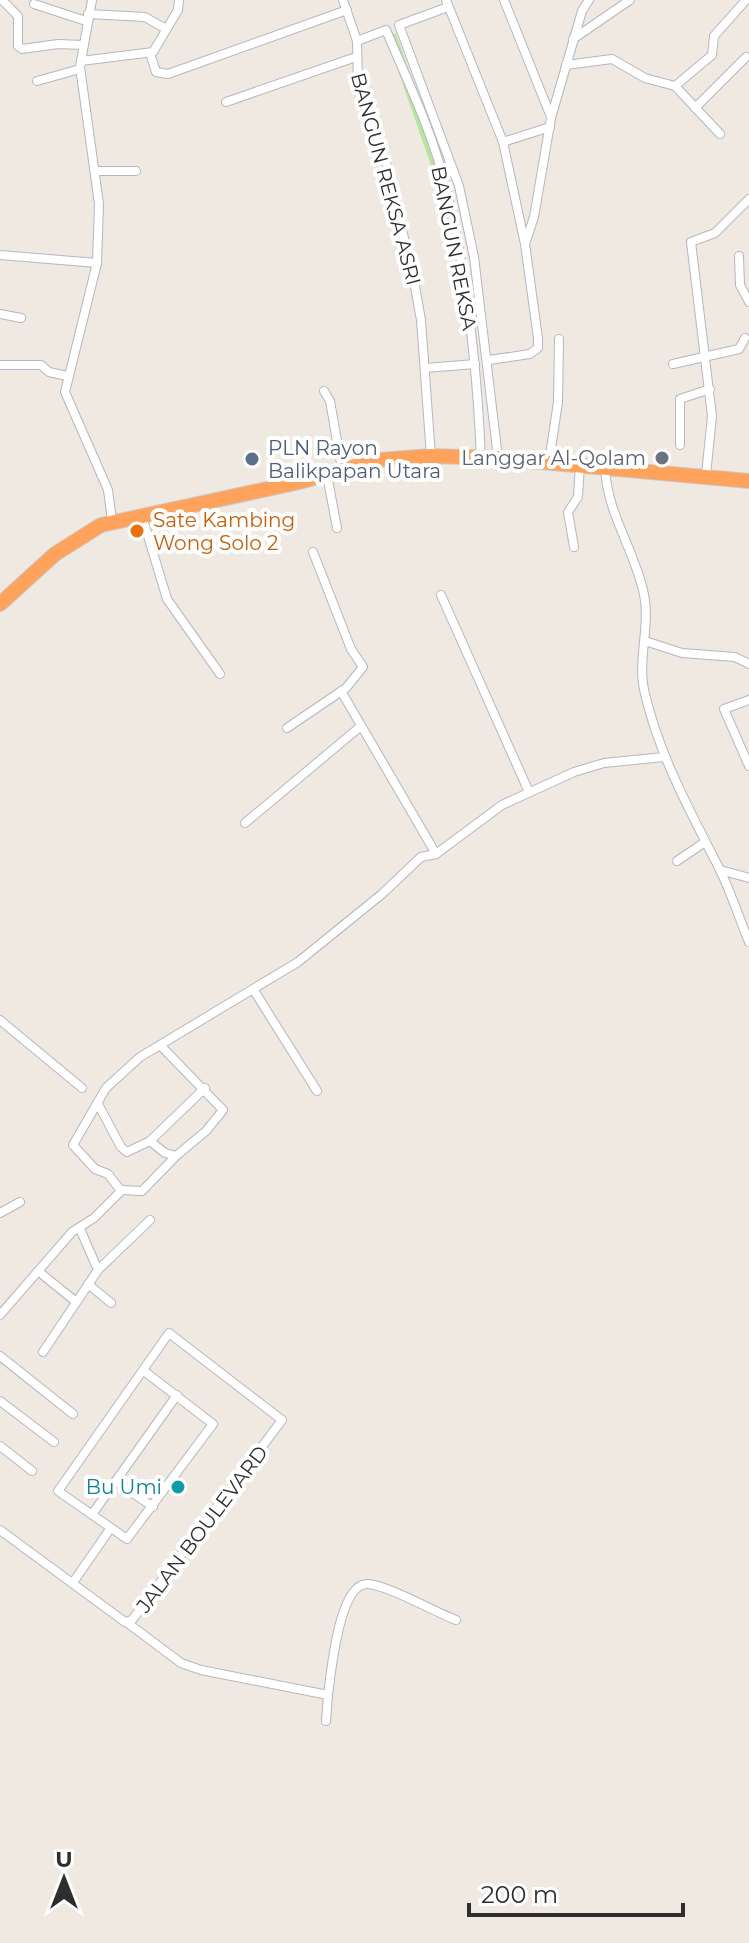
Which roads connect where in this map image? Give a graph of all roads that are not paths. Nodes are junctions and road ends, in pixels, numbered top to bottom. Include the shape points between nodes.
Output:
1 (2, 0) edge
2 (92, 0) edge
3 (179, 0) edge
4 (343, 0) edge
5 (504, 0) edge
6 (589, 0) edge
7 (630, 0) edge
8 (746, 0) edge
9 (34, 4) dead end
10 (447, 4) edge
11 (347, 10) junction
12 (87, 17) junction
13 (399, 25) junction
14 (166, 29) junction
15 (386, 30) junction
16 (573, 39) junction
17 (357, 41) junction
18 (83, 45) junction
19 (150, 53) junction
20 (356, 57) junction
21 (746, 57) dead end
22 (80, 65) junction
23 (566, 65) junction
24 (37, 81) dead end
25 (675, 86) junction
26 (226, 102) dead end
27 (695, 108) junction
28 (550, 122) junction
29 (720, 134) dead end
30 (503, 142) junction
31 (96, 171) junction
32 (136, 171) dead end
33 (749, 199) edge
34 (525, 244) junction
35 (473, 250) junction
36 (459, 252) junction
37 (0, 255) edge
38 (739, 256) dead end
39 (97, 263) junction
40 (749, 302) edge
41 (0, 314) edge
42 (21, 318) dead end
43 (745, 338) dead end
44 (559, 339) dead end
45 (704, 355) junction
46 (489, 360) junction
47 (475, 364) junction
48 (673, 364) dead end
49 (0, 365) edge
50 (425, 368) junction
51 (67, 376) junction
52 (710, 389) junction
53 (324, 391) dead end
54 (680, 445) dead end
55 (431, 456) junction
56 (481, 458) junction
57 (498, 458) junction
58 (549, 462) junction
59 (580, 464) junction
60 (605, 468) junction
61 (342, 469) junction
62 (327, 475) junction
63 (706, 475) junction
64 (749, 481) edge
65 (142, 515) junction
66 (112, 521) junction
67 (337, 528) dead end
68 (574, 547) dead end
69 (313, 552) dead end
70 (441, 595) dead end
71 (0, 603) edge
72 (645, 641) junction
73 (749, 664) edge
74 (220, 674) dead end
75 (341, 691) junction
76 (749, 700) edge
77 (361, 726) junction
78 (287, 728) dead end
79 (664, 757) junction
80 (749, 766) edge
81 (529, 792) junction
82 (245, 823) dead end
83 (705, 842) junction
84 (436, 854) junction
85 (677, 861) dead end
86 (720, 870) junction
87 (749, 878) edge
88 (749, 942) edge
89 (253, 989) junction
90 (0, 1020) edge
91 (160, 1045) junction
92 (82, 1088) dead end
93 (205, 1088) junction
94 (317, 1091) dead end
95 (97, 1103) junction
96 (150, 1141) junction
97 (176, 1156) junction
98 (122, 1190) junction
99 (20, 1202) dead end
100 (0, 1213) edge
101 (150, 1220) dead end
102 (80, 1229) junction
103 (98, 1270) junction
104 (38, 1271) junction
105 (88, 1284) junction
106 (75, 1301) junction
107 (111, 1303) dead end
108 (0, 1315) edge
109 (43, 1352) dead end
110 (1, 1358) edge
111 (144, 1371) junction
112 (177, 1395) junction
113 (0, 1401) edge
114 (73, 1414) dead end
115 (54, 1442) dead end
116 (0, 1446) edge
117 (32, 1471) dead end
118 (117, 1482) junction
119 (153, 1507) junction
120 (93, 1513) junction
121 (110, 1529) junction
122 (0, 1530) edge
123 (74, 1581) junction
124 (456, 1620) dead end
125 (129, 1624) junction
126 (328, 1695) junction
127 (326, 1721) dead end

1 - 18 street via 18,16 22,49
2 - 12 street
3 - 14 street
4 - 11 street, BANGUN REKSA ASRI
5 - 28 street
6 - 16 street
7 - 16 street
8 - 25 street via 714,36 712,55
9 - 12 street
10 - 13 street
10 - 30 street
11 - 17 street, BANGUN REKSA ASRI
11 - 19 street via 168,74 156,72
12 - 14 street via 145,17
12 - 18 street
13 - 15 street
13 - 35 street via 449,157
14 - 19 street
15 - 17 street
15 - 36 street, BANGUN REKSA via 430,137
16 - 23 street
17 - 20 street, BANGUN REKSA ASRI
18 - 22 street
19 - 22 street
20 - 26 street
20 - 50 street, BANGUN REKSA ASRI via 358,85 388,169 411,261
21 - 27 street
22 - 24 street
22 - 31 street
23 - 25 street via 612,59 645,78
23 - 28 street
25 - 27 street
27 - 29 street
28 - 30 street
28 - 34 street
30 - 34 street
31 - 32 street
31 - 39 street
33 - 45 street via 715,233 691,242
34 - 46 street via 538,348
35 - 36 street
35 - 46 street
36 - 47 street, BANGUN REKSA
37 - 39 street
38 - 40 street via 740,285
39 - 51 street
41 - 42 street
43 - 45 street via 739,349
44 - 58 street via 557,415
45 - 48 street
45 - 52 street
46 - 57 street
47 - 50 street
47 - 56 street, BANGUN REKSA
49 - 51 street via 41,365
50 - 55 street, BANGUN REKSA ASRI
51 - 66 street via 66,398 108,490
52 - 54 street via 680,399
52 - 63 street
53 - 61 street
55 - 56 highway
55 - 61 highway
56 - 57 highway
57 - 58 highway
58 - 59 highway
59 - 60 highway
59 - 68 street via 578,497 568,512
60 - 63 highway
60 - 72 street via 611,506 643,588
61 - 62 highway
62 - 65 highway
62 - 67 street
63 - 64 highway
65 - 66 highway
65 - 74 street via 173,611
66 - 71 highway via 55,554
69 - 75 street via 363,667
70 - 81 street
72 - 73 street
72 - 79 street via 642,684
75 - 77 street
75 - 78 street
76 - 80 street via 724,708
77 - 82 street
77 - 84 street
79 - 81 street via 588,766
79 - 83 street
81 - 84 street via 502,805
83 - 85 street
83 - 86 street
84 - 89 street via 421,857 334,933
86 - 87 street
86 - 88 street
89 - 91 street
89 - 94 street
90 - 92 street
91 - 93 street
91 - 95 street via 106,1088
93 - 96 street
93 - 97 street via 223,1113
95 - 96 street via 124,1151
95 - 98 street via 73,1145
96 - 97 street
97 - 98 street via 147,1188
98 - 102 street
99 - 100 street
101 - 103 street
102 - 103 street
102 - 104 street
103 - 105 street
104 - 106 street
104 - 108 street
105 - 106 street
105 - 107 street
106 - 109 street
110 - 114 street
111 - 112 street
111 - 120 street via 58,1491
111 - 125 street, JALAN BOULEVARD via 169,1333 281,1423
112 - 118 street
112 - 119 street via 212,1423
113 - 115 street
116 - 117 street
118 - 119 street
118 - 120 street
119 - 121 street via 129,1539
120 - 121 street
121 - 123 street
122 - 123 street, JALAN BOULEVARD
123 - 125 street, JALAN BOULEVARD
124 - 126 street via 382,1587 358,1586 347,1599
125 - 126 street via 191,1667
126 - 127 street

